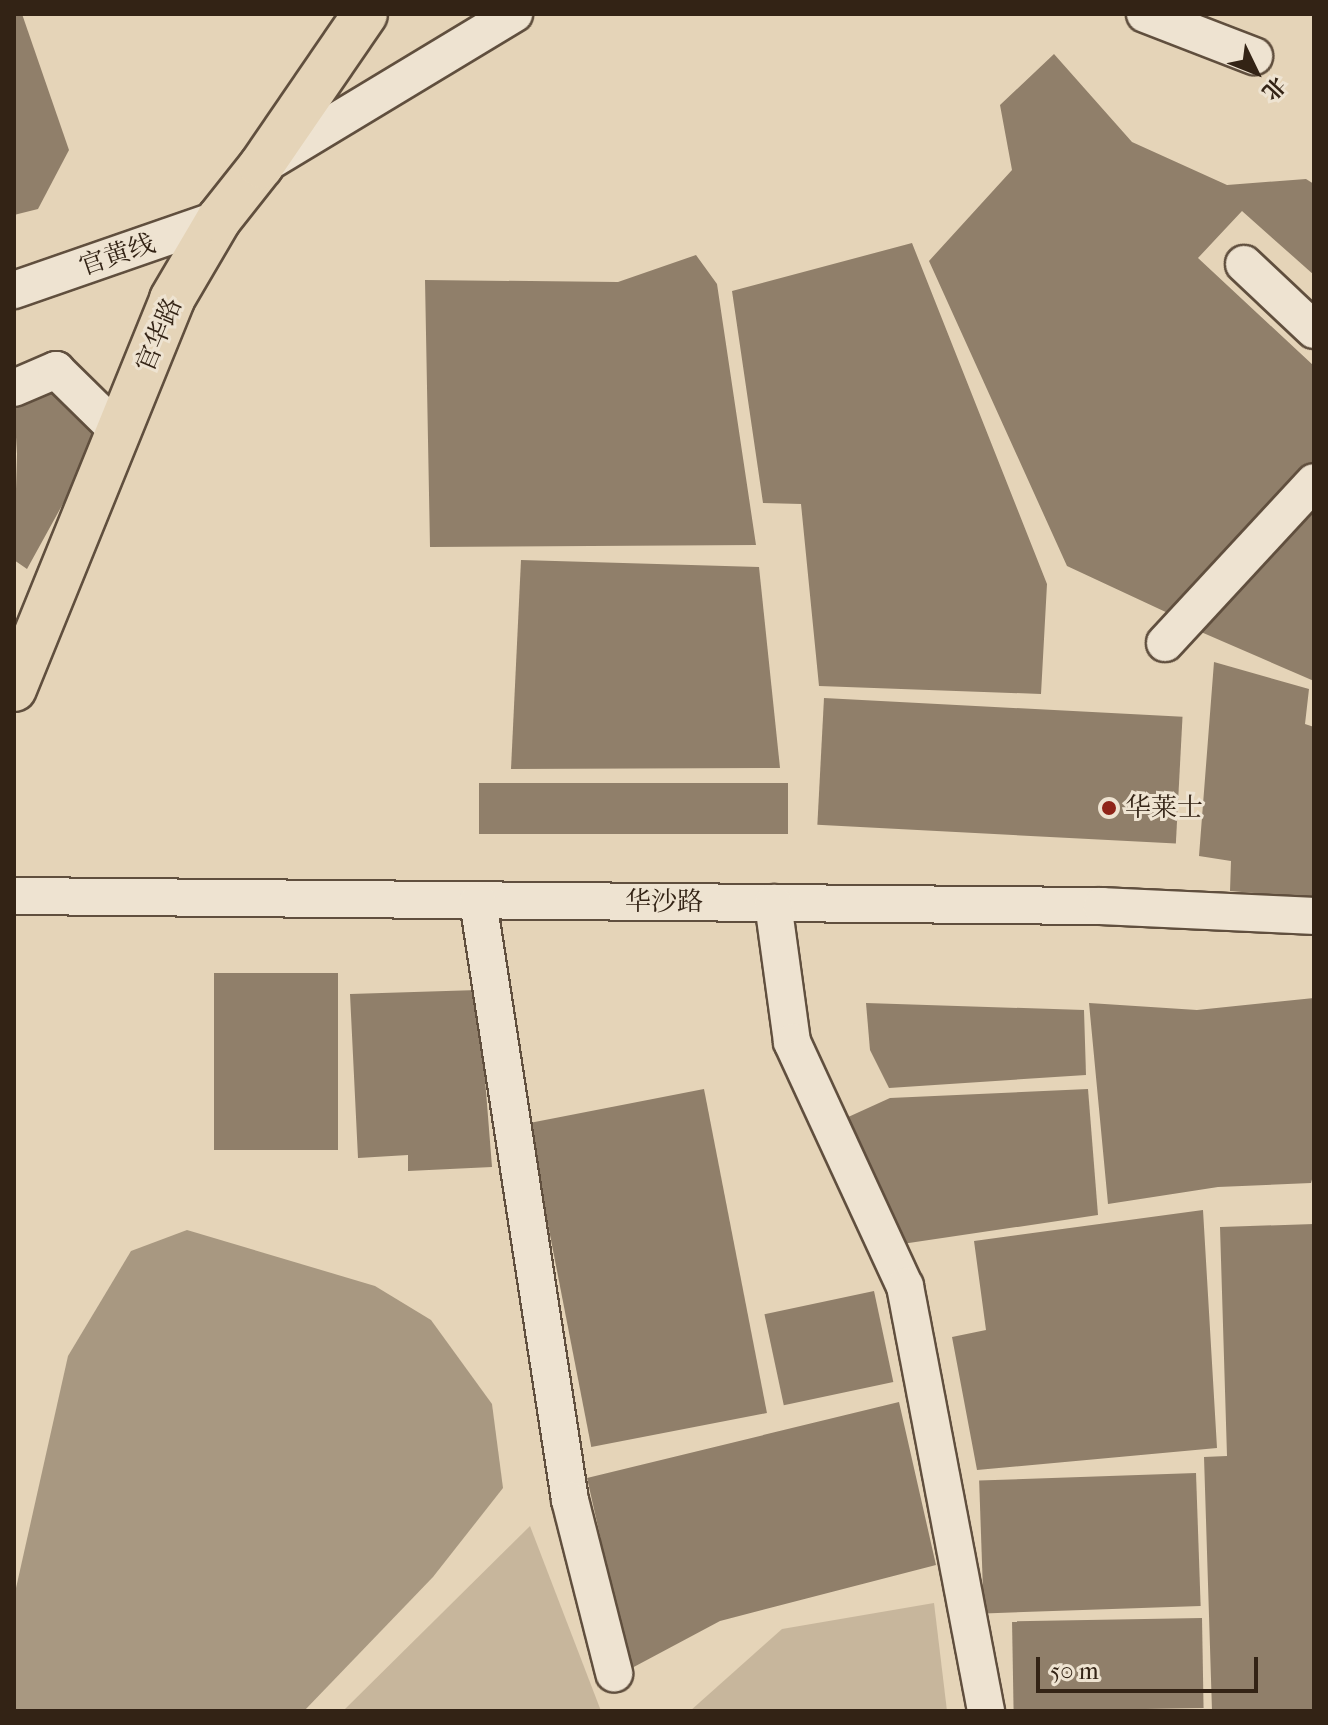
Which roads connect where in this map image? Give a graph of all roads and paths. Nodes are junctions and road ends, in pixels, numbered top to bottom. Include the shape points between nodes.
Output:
1 (365, 14) edge
2 (514, 14) edge
3 (1145, 14) edge
4 (1254, 56) dead end
5 (261, 166) junction
6 (219, 219) junction
7 (1244, 264) dead end
8 (14, 290) edge
9 (1314, 330) edge
10 (14, 388) edge
11 (118, 431) junction
12 (1314, 482) edge
13 (1165, 643) dead end
14 (14, 689) edge
15 (14, 896) edge
16 (478, 901) junction
17 (773, 903) junction
18 (1314, 916) edge
19 (614, 1673) dead end
20 (986, 1711) edge

1 - 5 main road, 官华路
2 - 5 street
3 - 4 street
5 - 6 main road, 官华路
6 - 8 street, 官黄线
6 - 11 main road, 官华路 via 172,299
7 - 9 street
10 - 11 street via 56,370
11 - 14 main road, 官华路
12 - 13 street
15 - 16 street, 华沙路
16 - 17 street, 华沙路
16 - 19 street via 570,1500
17 - 18 street, 华沙路 via 1102,906
17 - 20 street via 792,1042 905,1286

